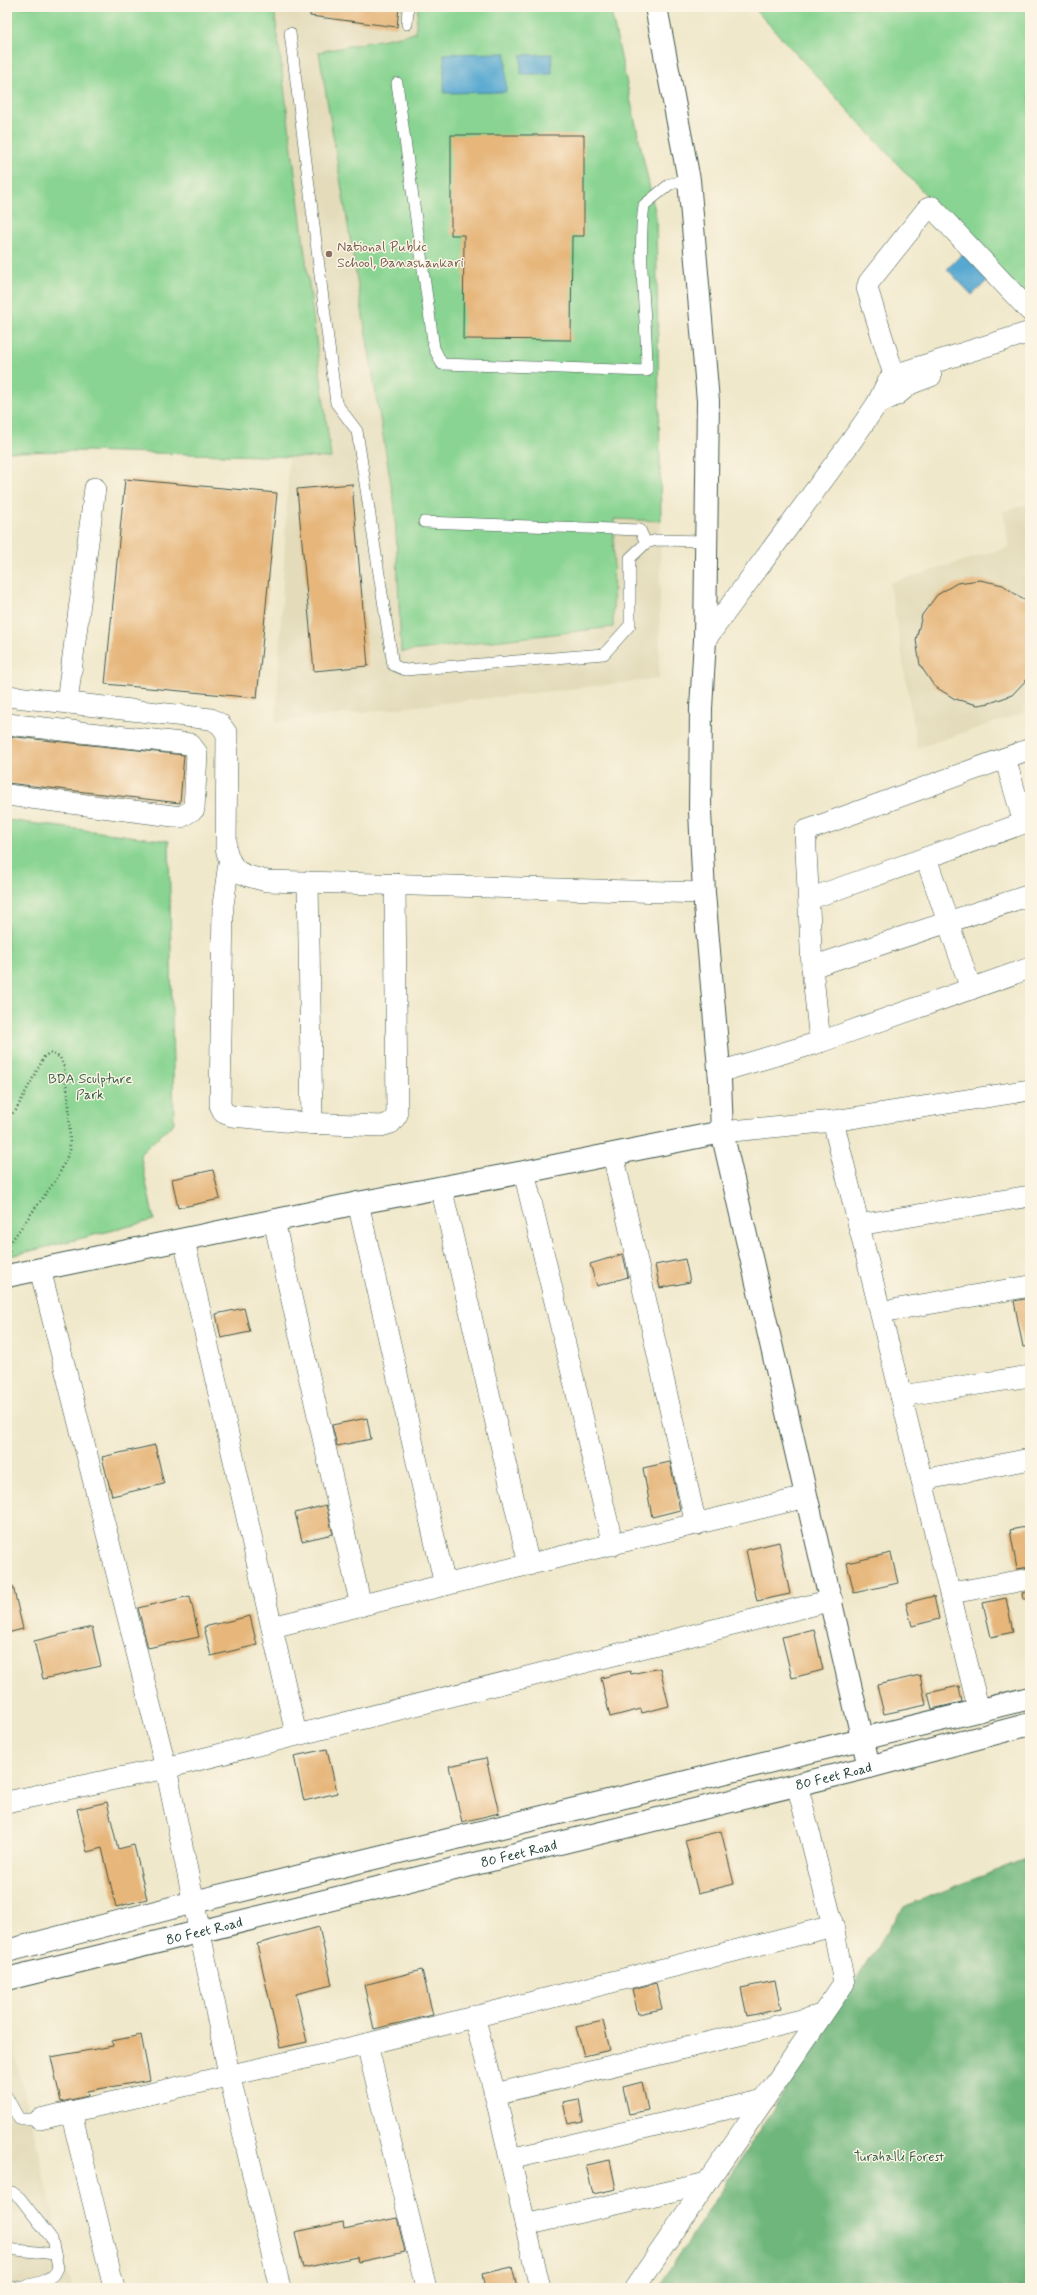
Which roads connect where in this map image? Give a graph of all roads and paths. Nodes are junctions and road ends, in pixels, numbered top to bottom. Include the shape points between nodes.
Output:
1 (408, 7) edge
2 (656, 7) edge
3 (407, 24) dead end
4 (290, 33) dead end
5 (397, 82) dead end
6 (689, 180) junction
7 (1030, 311) edge
8 (1030, 332) edge
9 (1030, 340) edge
10 (894, 375) junction
11 (877, 404) junction
12 (95, 488) dead end
13 (424, 522) dead end
14 (706, 541) junction
15 (646, 543) junction
16 (705, 640) junction
17 (8, 697) edge
18 (67, 702) junction
19 (7, 718) edge
20 (7, 724) edge
21 (1030, 749) edge
22 (1005, 758) junction
23 (7, 795) edge
24 (1027, 822) edge
25 (926, 858) junction
26 (229, 863) junction
27 (308, 882) junction
28 (395, 884) junction
29 (704, 893) junction
30 (1030, 895) edge
31 (808, 899) junction
32 (948, 922) junction
33 (812, 967) junction
34 (1030, 968) edge
35 (971, 989) junction
36 (820, 1042) junction
37 (720, 1084) junction
38 (1030, 1090) edge
39 (7, 1119) edge
40 (833, 1121) junction
41 (312, 1124) junction
42 (722, 1132) junction
43 (612, 1154) junction
44 (524, 1172) junction
45 (441, 1187) junction
46 (1030, 1196) edge
47 (358, 1203) junction
48 (274, 1222) junction
49 (859, 1226) junction
50 (184, 1240) junction
51 (7, 1247) edge
52 (40, 1269) junction
53 (7, 1276) edge
54 (1030, 1286) edge
55 (881, 1312) junction
56 (1030, 1376) edge
57 (901, 1396) junction
58 (1030, 1459) edge
59 (922, 1480) junction
60 (806, 1497) junction
61 (696, 1525) junction
62 (613, 1545) junction
63 (529, 1565) junction
64 (1030, 1579) edge
65 (445, 1585) junction
66 (950, 1593) junction
67 (832, 1600) junction
68 (361, 1606) junction
69 (272, 1627) junction
70 (1030, 1698) edge
71 (979, 1711) junction
72 (1030, 1724) edge
73 (296, 1734) junction
74 (863, 1739) junction
75 (869, 1767) junction
76 (166, 1768) junction
77 (797, 1784) junction
78 (7, 1802) edge
79 (194, 1902) junction
80 (833, 1926) junction
81 (200, 1932) junction
82 (7, 1951) edge
83 (7, 1980) edge
84 (822, 2015) junction
85 (474, 2016) junction
86 (367, 2044) junction
87 (229, 2074) junction
88 (495, 2094) junction
89 (7, 2096) edge
90 (764, 2100) junction
91 (71, 2112) junction
92 (40, 2119) joint
93 (510, 2159) junction
94 (707, 2183) junction
95 (7, 2192) edge
96 (525, 2225) junction
97 (7, 2249) edge
98 (55, 2254) junction
99 (42, 2284) edge
100 (10, 2288) edge
101 (114, 2288) edge
102 (280, 2288) edge
103 (426, 2288) edge
104 (540, 2288) edge
105 (635, 2288) edge

1 - 3 lane
2 - 6 street
4 - 15 lane via 336,403 357,431 393,665 405,670 604,654 630,625 630,558
5 - 6 lane via 434,348 442,364 647,371 647,324 640,235 644,205 670,184
6 - 14 street via 708,401
7 - 10 street via 932,208 927,209 869,282 867,288
8 - 10 street
9 - 11 street via 910,384 898,394
10 - 11 street via 888,380
11 - 16 street
12 - 18 street
13 - 15 lane via 640,530
14 - 15 lane via 657,540
14 - 16 street
16 - 29 street via 701,708 700,811
17 - 18 street
17 - 19 street
18 - 26 street via 211,719 220,724 227,734 226,849
20 - 23 street via 190,744 197,753 194,809 181,817
21 - 22 street
22 - 24 street
22 - 31 street via 805,832
24 - 25 street
25 - 31 street
25 - 32 street
26 - 27 street via 240,874 267,881
26 - 41 street via 223,905 220,1105 224,1112 232,1116
27 - 28 street
27 - 41 street
28 - 29 street
28 - 41 street via 397,1115 391,1123 381,1126
29 - 37 street
30 - 32 street
31 - 33 street
32 - 33 street
32 - 35 street
33 - 36 street
34 - 35 street
35 - 36 street
36 - 37 street
37 - 42 street
38 - 40 street
39 - 51 path via 16,1110 44,1056 49,1053 60,1057 64,1067 69,1104 70,1150 58,1177
40 - 42 street
40 - 49 street
42 - 43 street
42 - 60 street
43 - 44 street
43 - 61 street
44 - 45 street
44 - 62 street
45 - 47 street
45 - 63 street
46 - 49 street
47 - 48 street
47 - 65 street
48 - 50 street
48 - 68 street
49 - 55 street
50 - 52 street
50 - 69 street
52 - 53 street
52 - 76 street
54 - 55 street
55 - 57 street
56 - 57 street
57 - 59 street
58 - 59 street
59 - 66 street
60 - 61 street
60 - 67 street
61 - 62 street
62 - 63 street
63 - 65 street
64 - 66 street
65 - 68 street
66 - 71 street
67 - 73 street
67 - 74 street
68 - 69 street
69 - 73 street
70 - 71 street, 80 Feet Road
71 - 74 street, 80 Feet Road
72 - 75 street, 80 Feet Road
73 - 76 street
74 - 75 street
74 - 79 street, 80 Feet Road
75 - 77 street, 80 Feet Road
76 - 78 street
76 - 79 street
77 - 80 street
77 - 81 street, 80 Feet Road
79 - 81 street
79 - 82 street, 80 Feet Road
80 - 84 street via 844,1984
80 - 85 street
81 - 83 street, 80 Feet Road
81 - 87 street
84 - 88 street
84 - 90 street
85 - 86 street
85 - 88 street
86 - 87 street
86 - 103 street
87 - 91 street
87 - 102 street
88 - 93 street
89 - 92 lane via 19,2119
90 - 93 street
90 - 94 street
91 - 92 street
91 - 101 street
93 - 96 street
94 - 96 street
94 - 105 street
95 - 98 lane via 12,2192 20,2198 52,2239
96 - 104 street
97 - 98 lane
98 - 99 lane via 57,2272
99 - 100 lane

